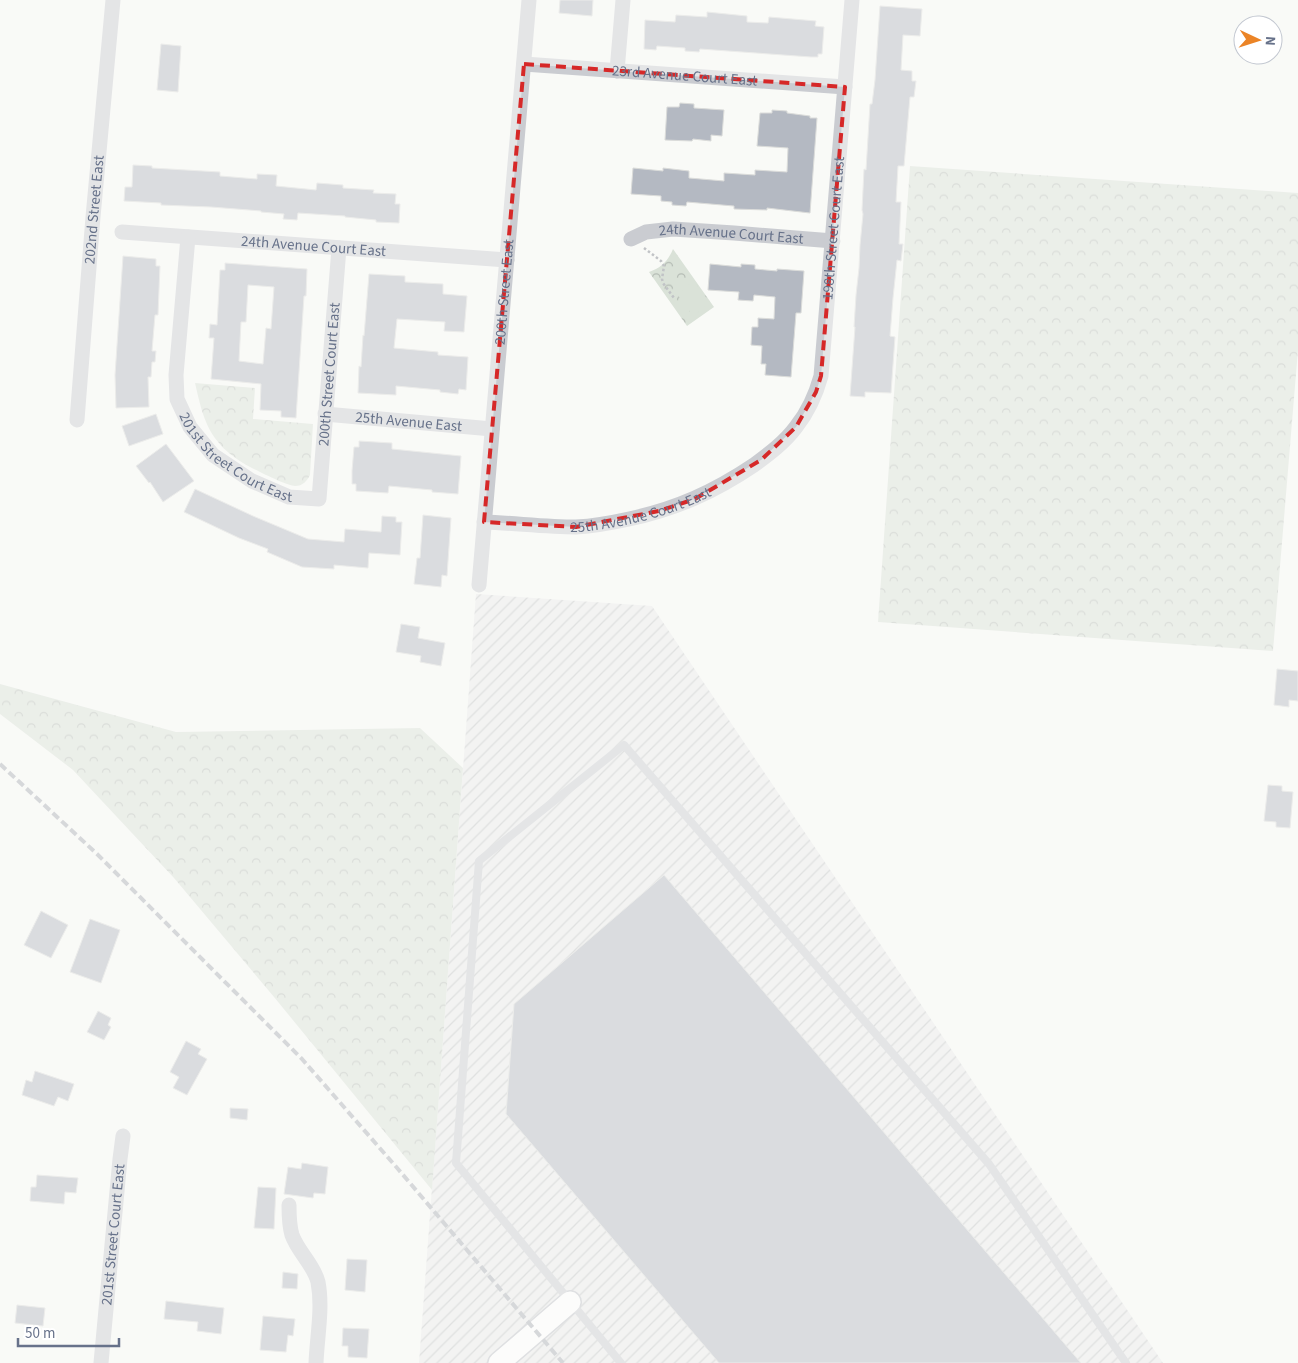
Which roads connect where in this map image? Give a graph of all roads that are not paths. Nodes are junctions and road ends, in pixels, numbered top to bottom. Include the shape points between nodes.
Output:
1 (113, 0) edge
2 (530, 0) edge
3 (623, 0) edge
4 (852, 0) edge
5 (524, 64) junction
6 (617, 71) junction
7 (845, 87) junction
8 (122, 232) dead end
9 (188, 237) junction
10 (631, 239) road end
11 (833, 241) junction
12 (339, 248) junction
13 (507, 260) junction
14 (325, 414) junction
15 (77, 420) dead end
16 (492, 428) junction
17 (780, 444) joint
18 (318, 498) joint
19 (484, 522) junction
20 (479, 585) dead end
21 (123, 1136) dead end
22 (289, 1205) dead end
23 (570, 1302) junction
24 (101, 1363) edge
25 (316, 1363) edge
26 (499, 1363) edge
27 (621, 1363) edge
28 (1126, 1363) edge

1 - 15 street, 202nd Street East
2 - 5 street, 200th Street East
3 - 6 street
4 - 7 street, 198th Street Court East
5 - 6 street, 23rd Avenue Court East
5 - 13 street, 200th Street East
6 - 7 street, 23rd Avenue Court East
7 - 11 street, 198th Street Court East
8 - 9 street, 24th Avenue Court East
9 - 12 street, 24th Avenue Court East
9 - 18 street, 201st Street Court East via 176,375 177,399 190,427 213,455 252,481 289,497
10 - 11 street, 24th Avenue Court East via 646,232 673,229
11 - 17 street, 198th Street Court East via 821,376 808,408
12 - 13 street, 24th Avenue Court East
12 - 14 street, 200th Street Court East
13 - 16 street, 200th Street East
14 - 16 street, 25th Avenue East
14 - 18 street, 200th Street Court East
16 - 19 street, 200th Street East
17 - 19 street, 25th Avenue Court East via 732,480 695,499 659,511 610,523 576,527
19 - 20 street, 200th Street East
21 - 24 street, 201st Street Court East
22 - 25 street via 292,1236 318,1281 320,1306
23 - 26 street
23 - 27 lane
23 - 28 lane via 456,1163 479,860 624,746 989,1164

